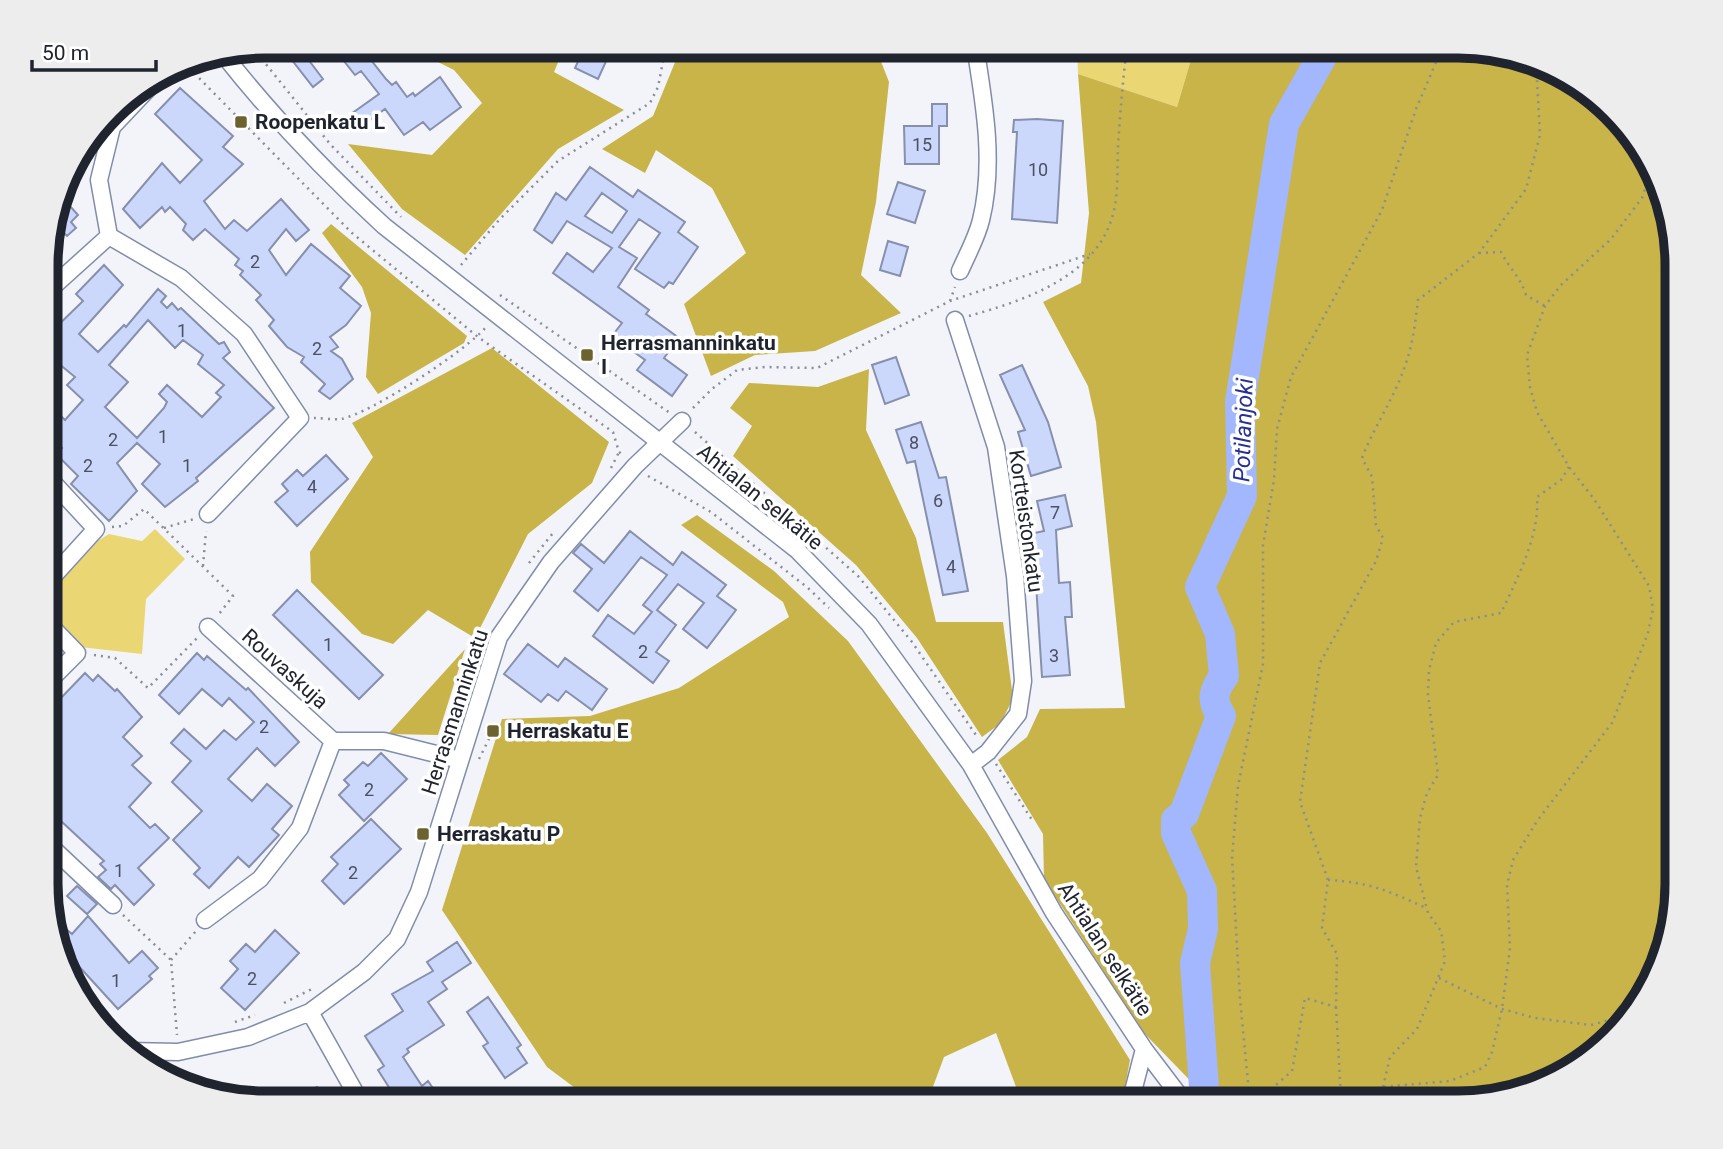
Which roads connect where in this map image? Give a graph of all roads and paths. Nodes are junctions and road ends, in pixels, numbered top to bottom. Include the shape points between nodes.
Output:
1 (261, 58) edge
2 (664, 58) edge
3 (977, 58) edge
4 (1126, 58) edge
5 (1438, 58) edge
6 (229, 61) edge
7 (194, 71) edge
8 (1537, 74) edge
9 (131, 107) edge
10 (1647, 182) edge
11 (405, 220) dead end
12 (109, 236) junction
13 (1479, 253) junction
14 (1090, 254) junction
15 (451, 259) dead end
16 (460, 265) junction
17 (961, 271) joint
18 (470, 272) dead end
19 (58, 282) edge
20 (499, 294) dead end
21 (509, 301) junction
22 (950, 301) junction
23 (1545, 306) junction
24 (497, 315) junction
25 (955, 320) junction
26 (478, 337) junction
27 (300, 418) junction
28 (681, 421) junction
29 (659, 443) junction
30 (619, 452) junction
31 (635, 466) junction
32 (1569, 467) junction
33 (610, 470) dead end
34 (58, 488) edge
35 (208, 514) junction
36 (559, 526) dead end
37 (164, 528) junction
38 (96, 529) junction
39 (203, 566) junction
40 (58, 571) edge
41 (524, 572) dead end
42 (838, 618) dead end
43 (208, 627) junction
44 (58, 633) edge
45 (77, 653) junction
46 (58, 672) edge
47 (457, 714) dead end
48 (493, 731) dead end
49 (333, 741) junction
50 (460, 761) junction
51 (971, 765) junction
52 (58, 853) edge
53 (1328, 880) junction
54 (113, 905) joint
55 (1426, 908) junction
56 (205, 920) joint
57 (171, 960) junction
58 (1438, 978) junction
59 (313, 989) dead end
60 (282, 1004) dead end
61 (1336, 1007) junction
62 (1502, 1009) junction
63 (310, 1012) junction
64 (261, 1013) dead end
65 (1616, 1018) edge
66 (228, 1024) dead end
67 (177, 1035) junction
68 (166, 1036) dead end
69 (1144, 1049) junction
70 (143, 1051) edge
71 (178, 1052) junction
72 (1382, 1087) junction
73 (354, 1091) edge
74 (1133, 1091) edge
75 (1176, 1091) edge
76 (1252, 1091) edge
77 (1268, 1091) edge
78 (1341, 1091) edge
79 (1367, 1091) edge

1 - 11 path via 330,144
2 - 16 path via 650,103 558,161
3 - 17 street via 988,169 981,221
4 - 14 path via 1116,200 1106,232
5 - 76 path via 1382,209 1291,377 1277,429 1263,545 1263,664 1238,786 1233,858 1240,999
6 - 24 street, Ahtialan selkätie via 327,174 384,226
7 - 26 path via 352,233
8 - 13 path via 1540,135 1526,189
9 - 12 street via 112,127 99,180
10 - 23 path via 1642,198 1611,239
12 - 19 street
12 - 27 street via 181,278 244,334
13 - 23 path via 1500,252 1521,278 1526,295
13 - 53 path via 1418,300 1402,376 1362,458 1372,477 1376,525 1383,538 1376,561 1320,663 1300,802
14 - 22 path
14 - 25 path via 1038,292
15 - 16 path
16 - 18 path
17 - 22 path
20 - 21 path
21 - 24 path
21 - 28 path
22 - 25 path
22 - 28 path via 817,368 737,370
23 - 32 path via 1527,355 1530,387 1537,412
24 - 26 path
24 - 29 street, Ahtialan selkätie
25 - 51 street, Kortteistonkatu via 996,447 1015,576 1023,681 1018,714 988,752
26 - 27 path via 353,415
26 - 30 path via 613,432
27 - 35 street
28 - 29 street, Herrasmanninkatu
29 - 31 street, Herrasmanninkatu
29 - 51 street, Ahtialan selkätie via 797,550 869,624
30 - 31 path
30 - 33 path
31 - 42 path via 711,512 808,588
31 - 50 street, Herrasmanninkatu via 551,562 499,637
32 - 55 path via 1537,497 1532,539 1501,613 1454,622 1436,643 1428,694 1438,775 1420,818 1416,867
32 - 62 path via 1648,586 1653,610 1612,723 1513,860 1507,884 1510,948
34 - 38 street
35 - 37 path
35 - 39 path
36 - 41 path via 537,549
37 - 38 path via 144,509 123,526
37 - 39 path
38 - 40 street
39 - 43 path via 233,596
43 - 45 path via 148,688 115,658
43 - 49 street, Rouvaskuja
44 - 45 street
45 - 46 street
47 - 50 path
48 - 50 path
49 - 50 street via 384,741
49 - 56 street via 300,828 260,878
50 - 63 street, Herrasmanninkatu via 419,892 397,939
51 - 69 street, Ahtialan selkätie via 1054,913
52 - 54 street
53 - 55 path via 1370,883
53 - 61 path via 1322,928 1337,954
54 - 57 path
55 - 58 path via 1441,931 1445,961
56 - 57 path
57 - 67 path
58 - 62 path
58 - 72 path via 1417,1029 1390,1058
59 - 60 path
61 - 77 path via 1305,998 1292,1071
61 - 78 path
62 - 65 path via 1591,1025
62 - 72 path via 1485,1067 1450,1081
63 - 71 street, Herrasmanninkatu via 248,1037
63 - 73 street
64 - 66 path
67 - 68 path
67 - 71 path
69 - 74 street
69 - 75 street, Ahtialan selkätie
70 - 71 street, Herrasmanninkatu
72 - 79 path

